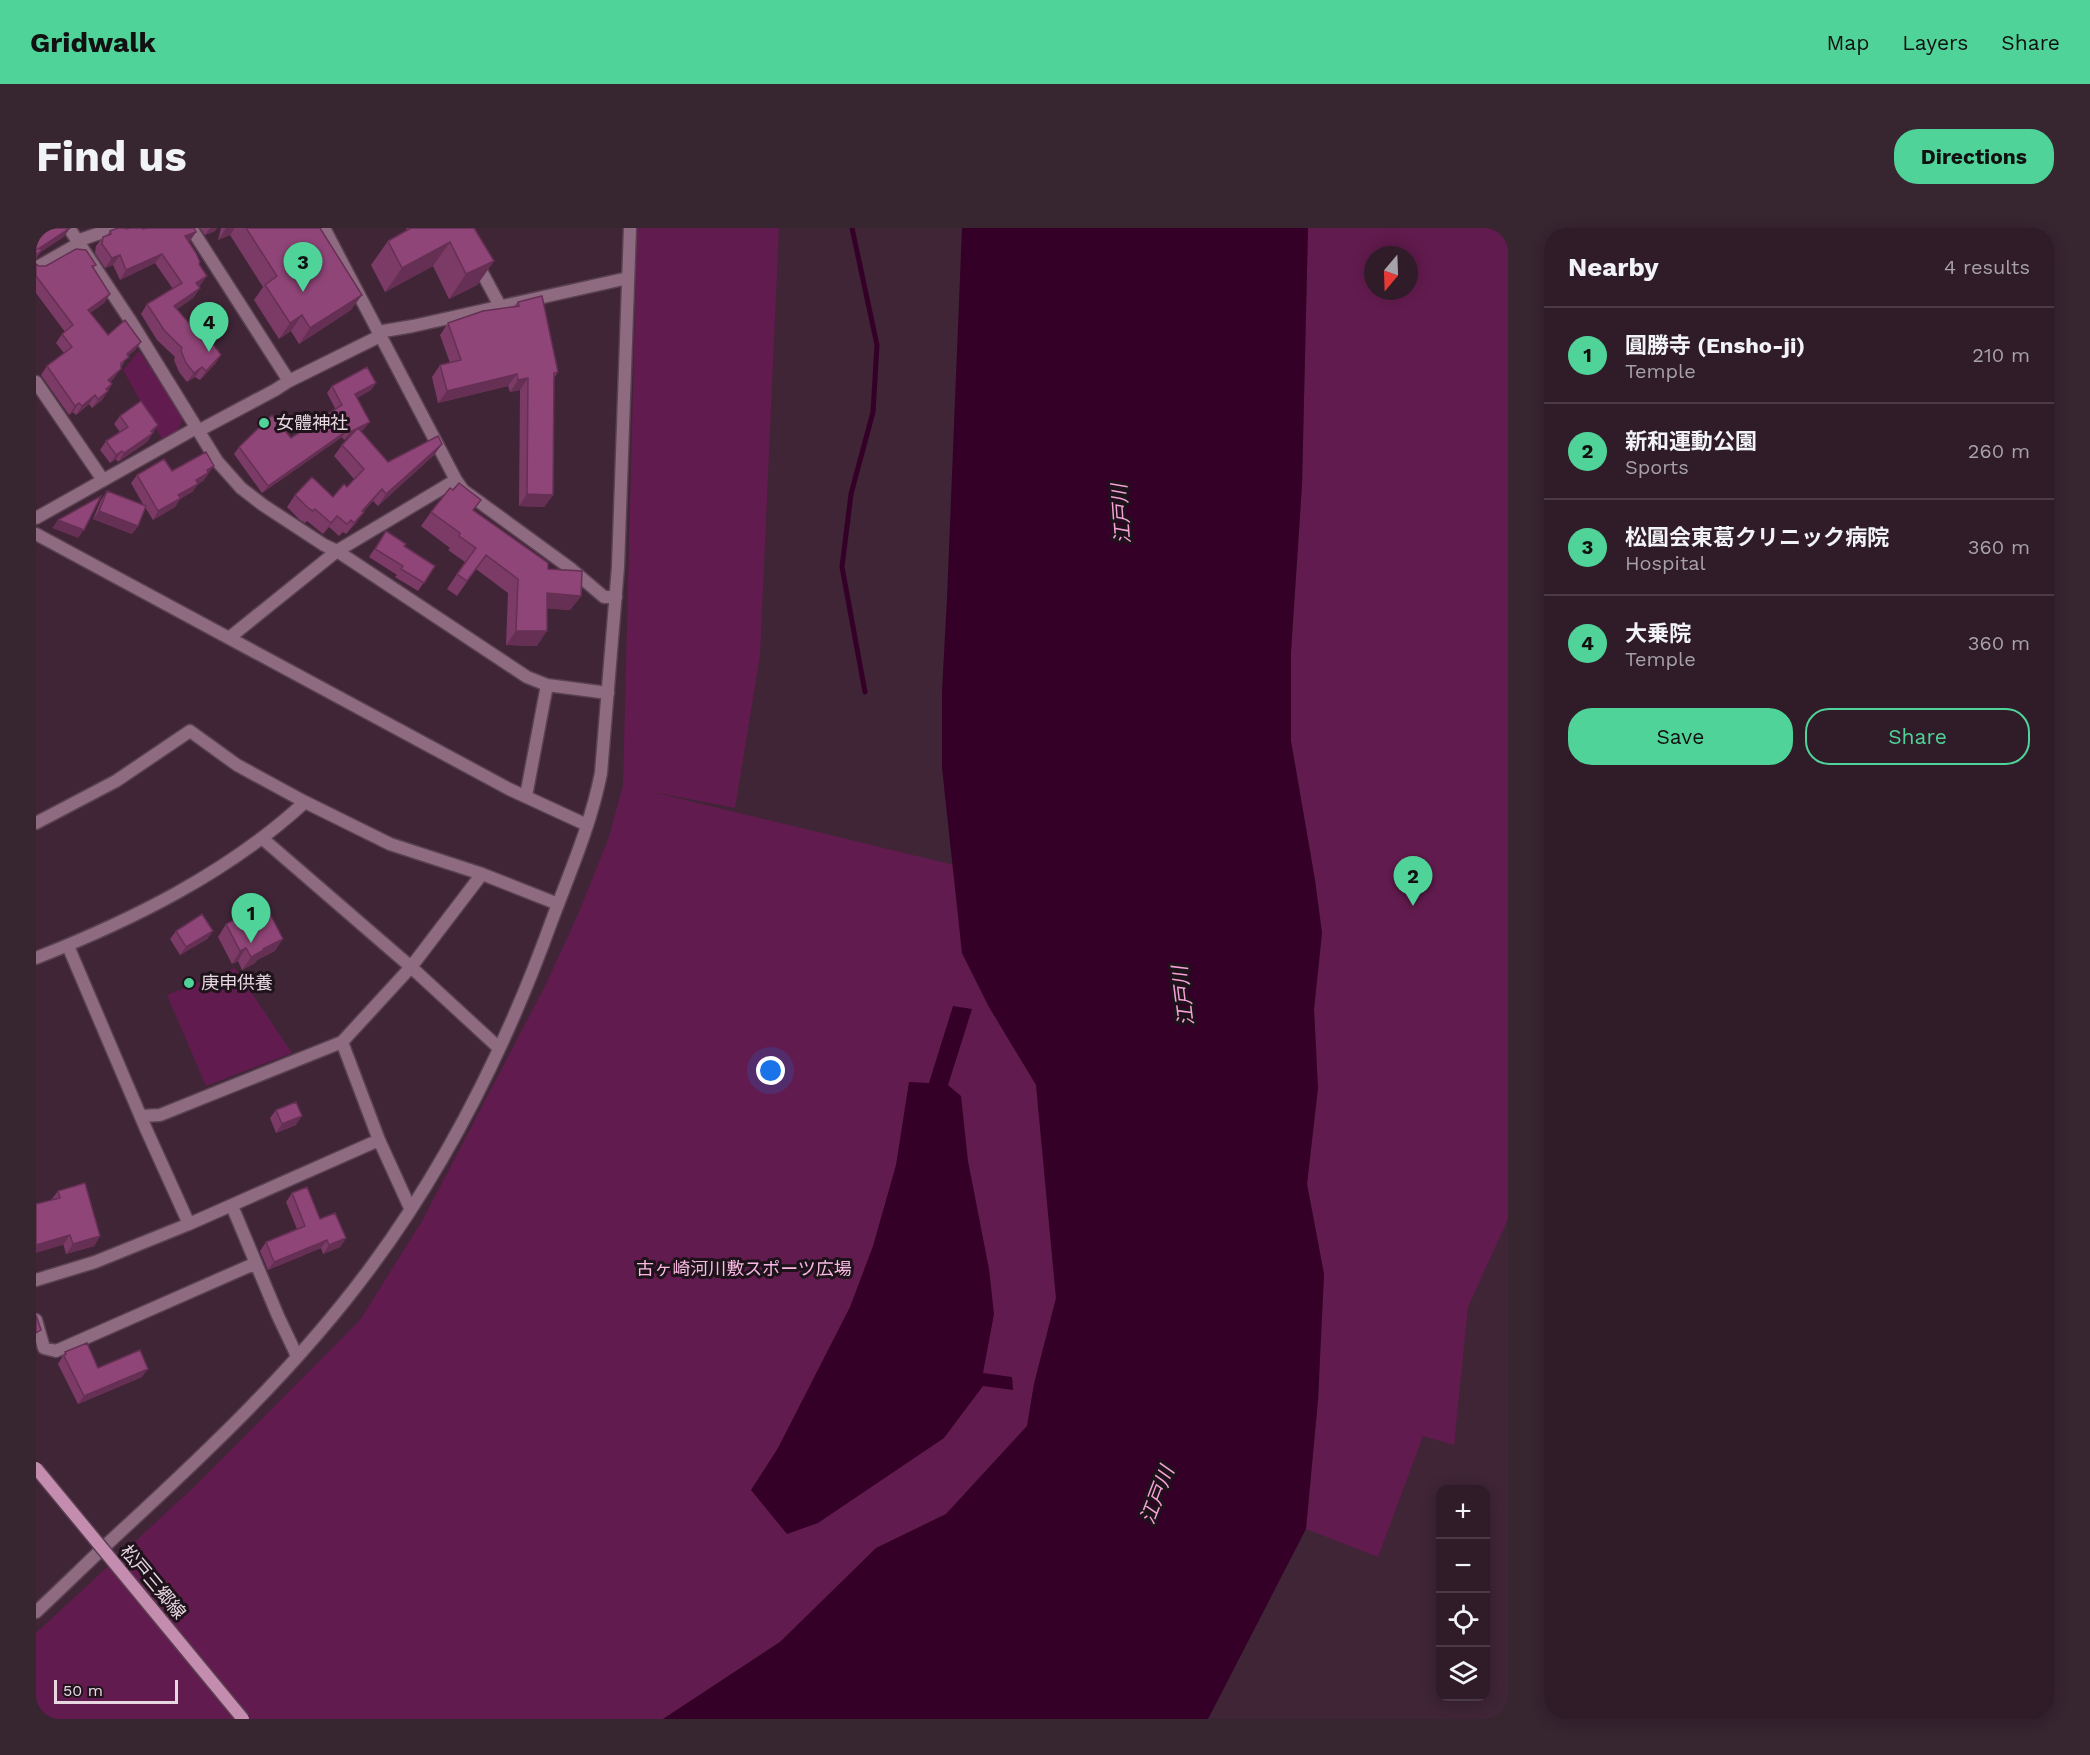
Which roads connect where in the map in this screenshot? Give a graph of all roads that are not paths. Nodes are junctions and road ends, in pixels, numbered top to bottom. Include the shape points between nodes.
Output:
1 (69, 228) edge
2 (114, 228) edge
3 (191, 228) edge
4 (324, 228) edge
5 (630, 228) edge
6 (77, 242) junction
7 (468, 248) edge
8 (36, 268) edge
9 (628, 278) junction
10 (500, 306) junction
11 (379, 334) junction
12 (289, 381) junction
13 (36, 382) edge
14 (197, 429) junction
15 (103, 480) junction
16 (456, 480) junction
17 (36, 518) edge
18 (36, 534) edge
19 (337, 551) junction
20 (616, 597) junction
21 (229, 638) junction
22 (547, 685) junction
23 (608, 693) junction
24 (526, 796) junction
25 (305, 802) junction
26 (36, 823) edge
27 (587, 825) junction
28 (263, 839) junction
29 (482, 874) junction
30 (558, 904) junction
31 (68, 945) junction
32 (36, 958) edge
33 (411, 967) junction
34 (342, 1042) junction
35 (499, 1048) junction
36 (141, 1116) junction
37 (380, 1140) junction
38 (232, 1206) junction
39 (410, 1208) junction
40 (189, 1224) junction
41 (256, 1263) junction
42 (36, 1280) edge
43 (36, 1320) edge
44 (297, 1356) junction
45 (36, 1468) edge
46 (36, 1612) edge
47 (243, 1719) edge

1 - 6 street
2 - 6 street
3 - 12 street
4 - 11 street
5 - 9 street
6 - 8 street
6 - 14 street
7 - 10 street
9 - 10 street
9 - 20 street
10 - 11 street
11 - 12 street
11 - 16 street
12 - 14 street
13 - 15 street
14 - 15 street
14 - 19 street via 217,461 241,488
15 - 17 street
16 - 19 street
16 - 20 street via 463,490 604,597
18 - 21 street
19 - 21 street
19 - 22 street via 528,677
20 - 23 street
21 - 24 street
22 - 23 street
22 - 24 street
23 - 27 street via 601,773
24 - 27 street
25 - 26 street via 237,765 190,731 116,781
25 - 28 street
25 - 29 street via 390,844
27 - 30 street
28 - 31 street via 140,914
28 - 33 street
29 - 30 street
29 - 33 street
30 - 35 street
31 - 32 street
31 - 36 street
33 - 34 street
33 - 35 street
34 - 36 street via 160,1115
34 - 37 street
35 - 39 street via 453,1137
36 - 40 street
37 - 38 street
37 - 39 street
38 - 40 street
38 - 41 street
39 - 44 street via 371,1267
40 - 42 street via 95,1262
41 - 43 street via 56,1351 44,1348
41 - 44 street
44 - 46 street via 222,1436
45 - 47 main road, 松戸三郷線, bridge

